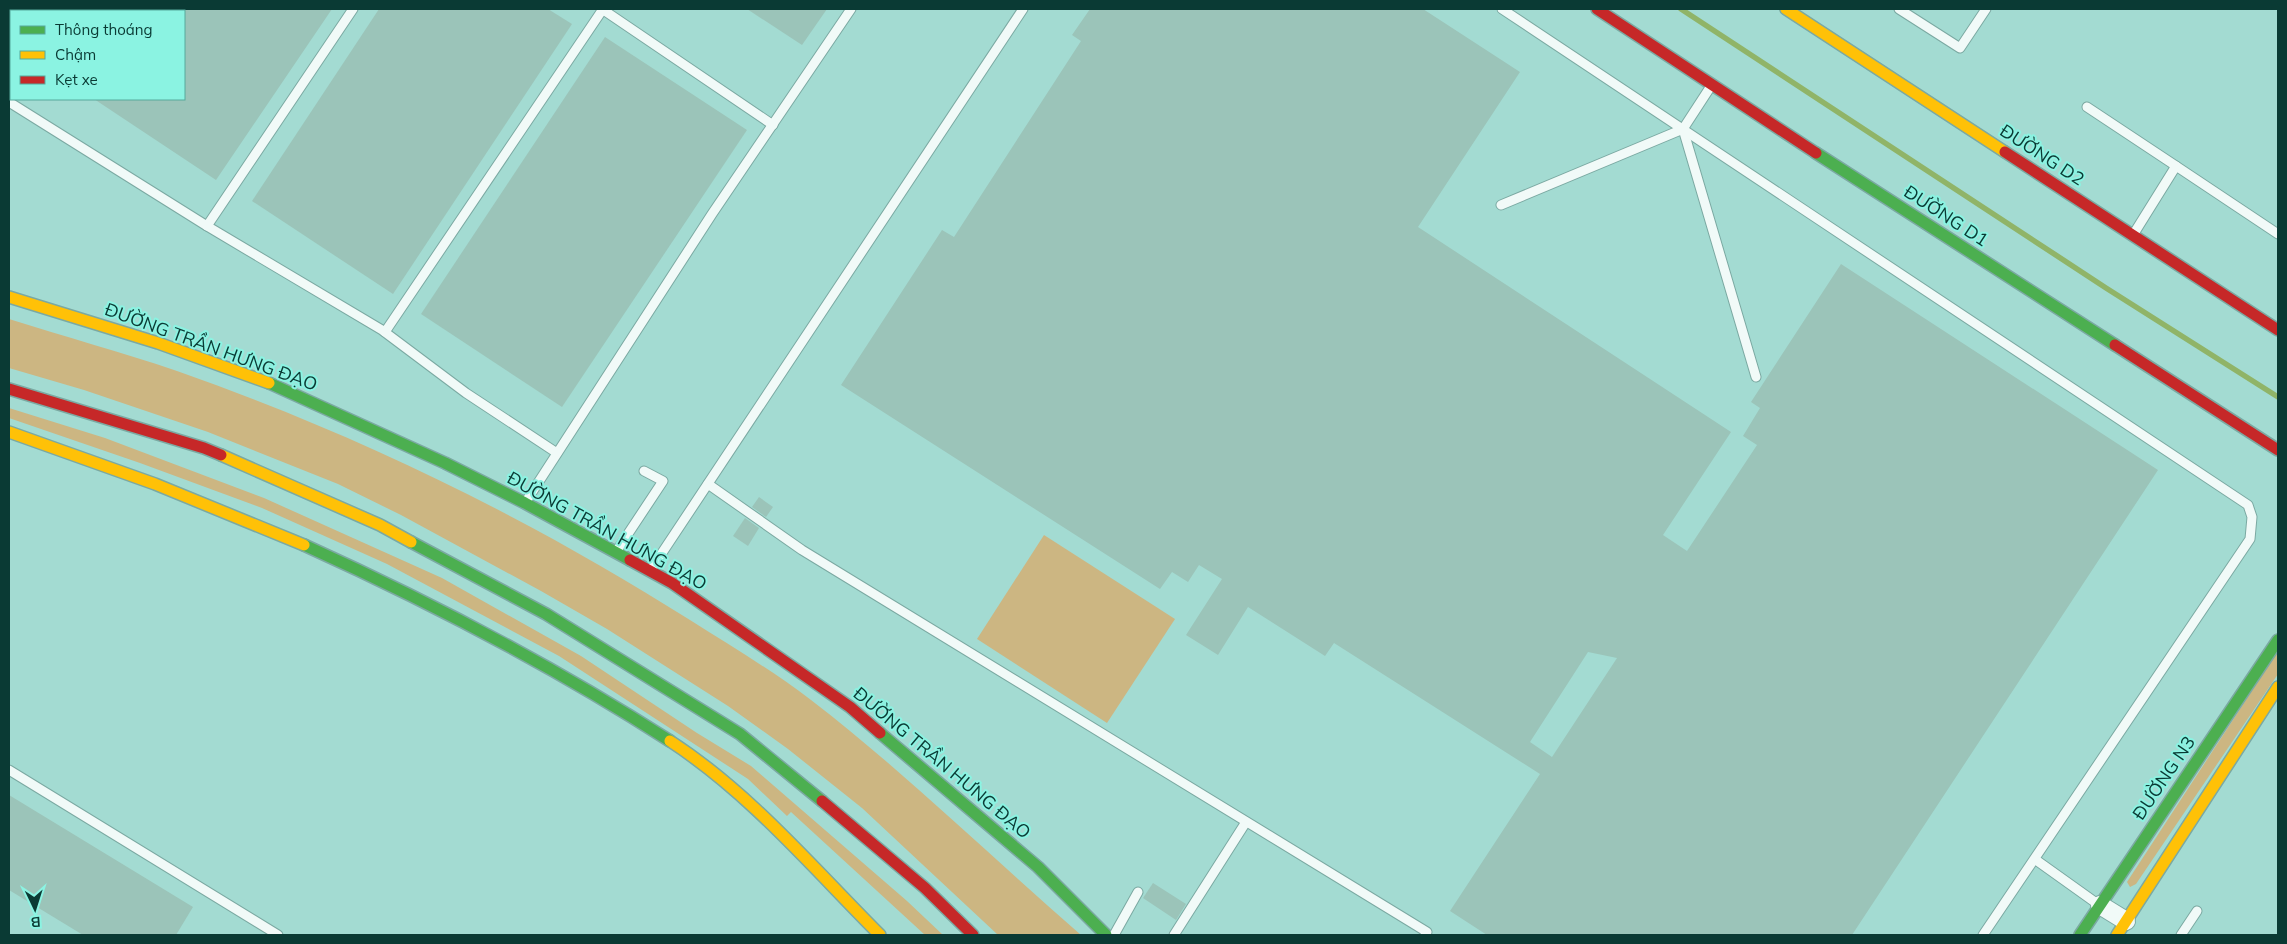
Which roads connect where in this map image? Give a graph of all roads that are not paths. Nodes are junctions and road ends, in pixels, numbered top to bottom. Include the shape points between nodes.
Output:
1 (353, 9) edge
2 (603, 9) edge
3 (851, 9) edge
4 (1024, 9) edge
5 (1502, 9) edge
6 (1597, 9) edge
7 (1786, 9) edge
8 (1899, 9) edge
9 (1986, 9) edge
10 (1711, 86) junction
11 (9, 102) edge
12 (2087, 107) dead end
13 (773, 125) junction
14 (1683, 129) junction
15 (2176, 166) junction
16 (1501, 205) dead end
17 (207, 226) junction
18 (2278, 234) edge
19 (2133, 235) junction
20 (9, 297) edge
21 (2278, 330) edge
22 (385, 332) junction
23 (1756, 377) dead end
24 (9, 389) edge
25 (9, 432) edge
26 (2278, 450) edge
27 (557, 453) junction
28 (644, 471) dead end
29 (708, 484) junction
30 (525, 503) junction
31 (616, 552) junction
32 (650, 571) junction
33 (2278, 640) edge
34 (2278, 687) edge
35 (9, 770) edge
36 (1246, 822) junction
37 (2036, 860) junction
38 (1138, 892) dead end
39 (2100, 905) junction
40 (2197, 910) dead end
41 (2123, 929) edge
42 (278, 935) edge
43 (880, 935) edge
44 (973, 935) edge
45 (1106, 935) edge
46 (1114, 935) edge
47 (1174, 935) edge
48 (1425, 935) edge
49 (1983, 935) edge
50 (2080, 935) edge
51 (2181, 935) edge

1 - 17 lane
2 - 13 lane
2 - 22 lane
3 - 13 lane
4 - 29 lane
5 - 14 lane
6 - 10 main road, ĐƯỜNG D1
7 - 19 main road, ĐƯỜNG D2
8 - 9 lane via 1960,48
10 - 14 lane
10 - 26 main road, ĐƯỜNG D1
11 - 17 lane
12 - 15 lane
13 - 27 lane
14 - 16 lane
14 - 23 lane
14 - 37 lane via 2248,505 2252,517 2250,539
15 - 18 lane
15 - 19 lane
17 - 22 lane
19 - 21 main road, ĐƯỜNG D2
20 - 30 main road, ĐƯỜNG TRẦN HƯNG ĐẠO via 158,343 258,380 386,435
22 - 27 lane via 466,393
24 - 44 main road via 204,448 380,525 546,614 740,734 912,877
25 - 43 main road via 180,492 286,536 506,643 702,762 730,785
27 - 30 lane
28 - 31 lane via 663,481
29 - 32 lane
29 - 36 lane via 802,550
30 - 31 main road, ĐƯỜNG TRẦN HƯNG ĐẠO
31 - 32 main road, ĐƯỜNG TRẦN HƯNG ĐẠO
32 - 45 main road, ĐƯỜNG TRẦN HƯNG ĐẠO via 850,707 1038,867
33 - 39 main road, ĐƯỜNG N3
34 - 41 main road
35 - 42 lane
36 - 47 lane
36 - 48 lane via 1427,932
37 - 39 lane
37 - 49 lane
38 - 46 lane
39 - 41 street
39 - 50 main road, ĐƯỜNG N3
40 - 51 lane

